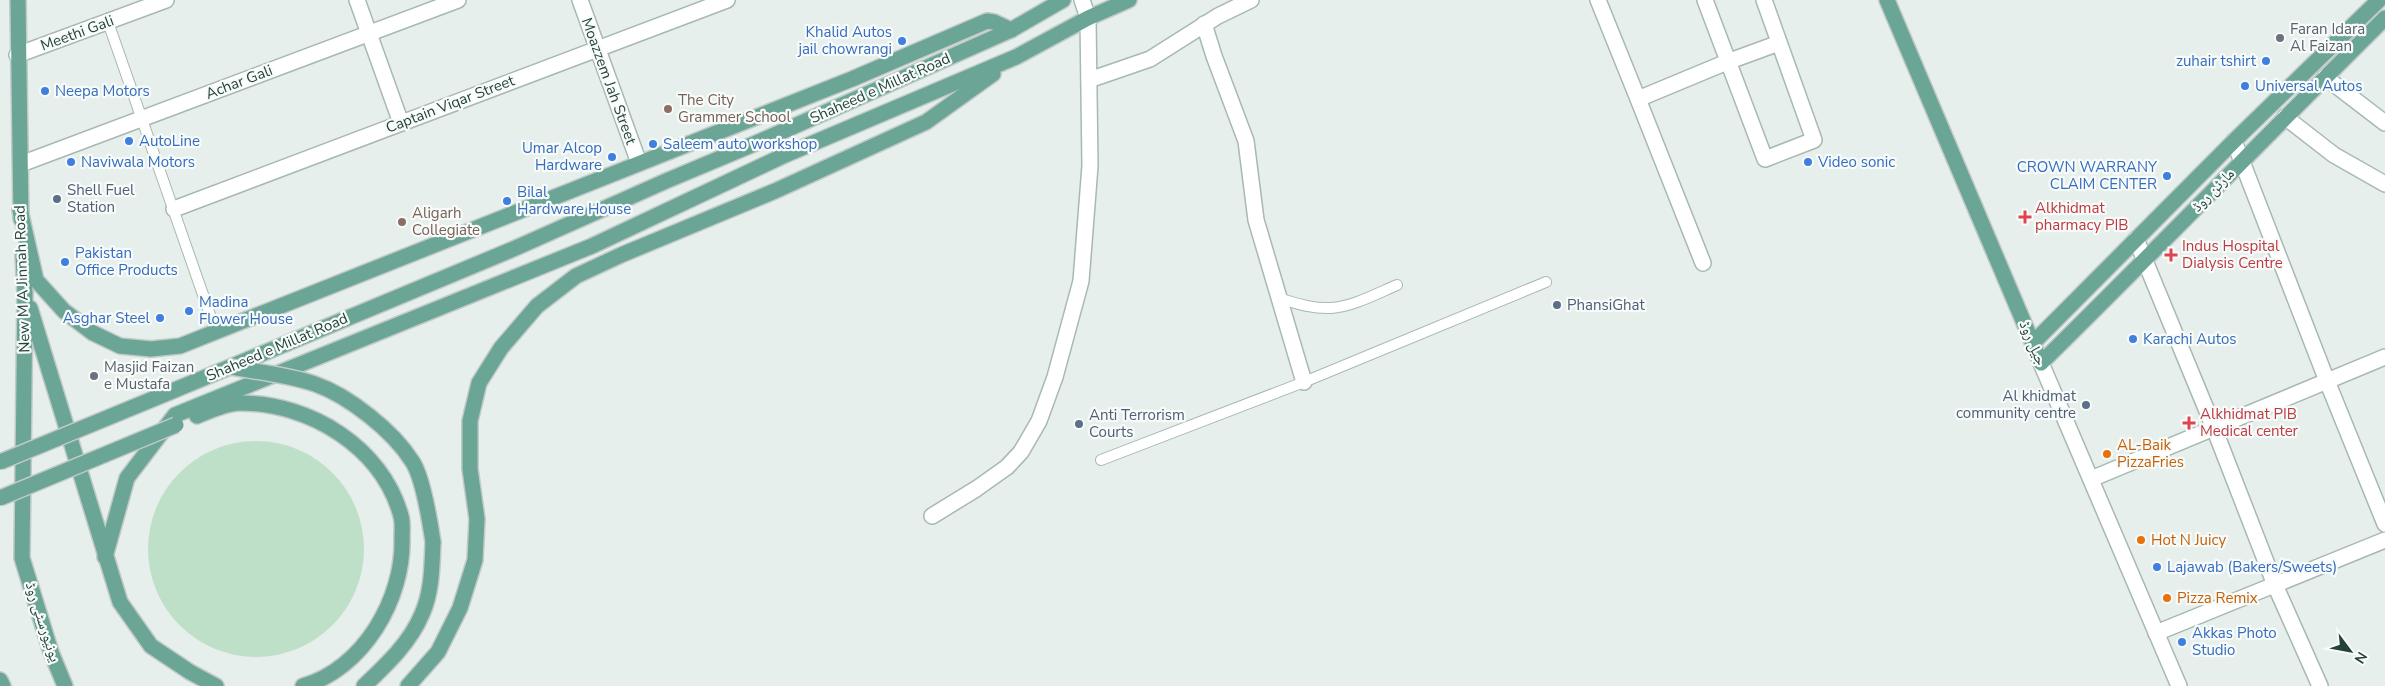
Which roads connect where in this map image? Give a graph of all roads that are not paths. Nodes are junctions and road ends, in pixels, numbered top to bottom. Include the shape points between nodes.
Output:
1 (18, 0) edge
2 (166, 0) edge
3 (357, 0) edge
4 (458, 0) edge
5 (580, 0) edge
6 (728, 0) edge
7 (1063, 0) edge
8 (1082, 0) edge
9 (1129, 0) edge
10 (1251, 0) edge
11 (1598, 0) edge
12 (1705, 0) edge
13 (1764, 0) edge
14 (1887, 0) edge
15 (2378, 0) edge
16 (1110, 4) edge
17 (1088, 18) junction
18 (2385, 18) edge
19 (108, 22) junction
20 (1204, 24) junction
21 (1011, 30) junction
22 (369, 34) junction
23 (1779, 43) junction
24 (598, 48) junction
25 (17, 56) junction
26 (1016, 57) junction
27 (1727, 62) junction
28 (2325, 77) junction
29 (1089, 80) junction
30 (1638, 100) junction
31 (2285, 117) junction
32 (142, 119) junction
33 (401, 123) junction
34 (2385, 123) edge
35 (2234, 141) junction
36 (2242, 160) junction
37 (639, 163) junction
38 (21, 164) junction
39 (2385, 184) edge
40 (174, 209) junction
41 (20, 210) junction
42 (2136, 239) junction
43 (2146, 260) junction
44 (1703, 263) dead end
45 (1546, 282) dead end
46 (1397, 285) dead end
47 (26, 293) junction
48 (1278, 298) junction
49 (216, 332) junction
50 (2033, 343) junction
51 (2385, 357) edge
52 (2041, 362) junction
53 (230, 367) junction
54 (2327, 381) junction
55 (1304, 382) junction
56 (2214, 428) junction
57 (1101, 460) dead end
58 (0, 462) edge
59 (2091, 479) junction
60 (0, 498) edge
61 (932, 516) dead end
62 (2385, 524) edge
63 (2385, 540) edge
64 (105, 557) junction
65 (22, 558) joint
66 (2275, 585) junction
67 (2156, 633) junction
68 (0, 680) edge
69 (3, 686) edge
70 (65, 686) edge
71 (216, 686) edge
72 (303, 686) edge
73 (364, 686) edge
74 (408, 686) edge
75 (2179, 686) edge
76 (2320, 686) edge

1 - 25 main road, New M A Jinnah Road
2 - 19 street, Meethi Gali
3 - 22 street
4 - 22 street, Achar Gali
5 - 24 street, Moazzem Jah Street
6 - 24 street, Captain Viqar Street
7 - 21 main road, Shaheed e Millat Road
8 - 17 street
9 - 16 main road
10 - 20 street
11 - 30 street
12 - 27 street
13 - 23 street
14 - 50 main road, جیل روڈ
15 - 35 main road, مارٹن روڈ
16 - 17 main road
17 - 26 main road
17 - 29 street
18 - 28 main road, مارٹن روڈ
19 - 25 street, Meethi Gali
19 - 32 lane
20 - 29 street via 1150,58
20 - 48 street via 1246,142 1256,220
21 - 37 main road via 987,21 852,79
21 - 53 main road, Shaheed e Millat Road via 754,144
22 - 32 street, Achar Gali
22 - 33 street
23 - 27 street
23 - 27 street via 1814,140 1766,159
24 - 33 street, Captain Viqar Street
24 - 37 street, Moazzem Jah Street
25 - 38 main road, New M A Jinnah Road
26 - 64 main road via 785,155 592,246 175,416 127,478
26 - 74 main road via 926,122 576,276 537,306 501,348 480,383 470,421 470,469 478,519 475,560 460,608 438,652
27 - 30 street
28 - 31 main road, مارٹن روڈ
28 - 34 street
29 - 61 street via 1090,166 1081,281 1055,377 1039,421 1021,452 1007,467
30 - 44 street
31 - 36 main road, مارٹن روڈ
31 - 39 street via 2334,155
32 - 38 street, Achar Gali
32 - 40 lane
33 - 40 street, Captain Viqar Street
35 - 36 street
35 - 42 main road, مارٹن روڈ
36 - 43 main road, مارٹن روڈ
36 - 54 street
37 - 49 main road
38 - 41 main road, New M A Jinnah Road
40 - 49 lane
41 - 47 main road, New M A Jinnah Road
41 - 49 main road via 36,280 64,311 93,333 120,346 150,349 180,346
42 - 43 street
42 - 50 main road, مارٹن روڈ
43 - 52 main road, مارٹن روڈ
43 - 56 street
45 - 55 lane
46 - 48 lane via 1332,308 1302,306
47 - 64 main road
47 - 65 main road, New M A Jinnah Road
48 - 55 street
50 - 52 main road, جیل روڈ
51 - 54 street
52 - 59 street, جیل روڈ
53 - 58 main road, Shaheed e Millat Road, bridge
53 - 73 main road, bridge via 316,384 356,406 387,430 413,462 434,542 431,578 422,614 397,654
54 - 56 street
54 - 62 street
55 - 57 lane
56 - 59 street
56 - 66 street
59 - 67 street, جیل روڈ
60 - 72 main road, bridge via 208,412 239,403 282,409 308,416 330,427 357,446 379,472 401,517 402,550 397,584 377,628 346,664
63 - 66 street
64 - 71 main road via 120,602 151,646
65 - 70 main road, یونیورسٹی روڈ
66 - 67 street
66 - 76 street
67 - 75 street, جیل روڈ
68 - 69 main road

